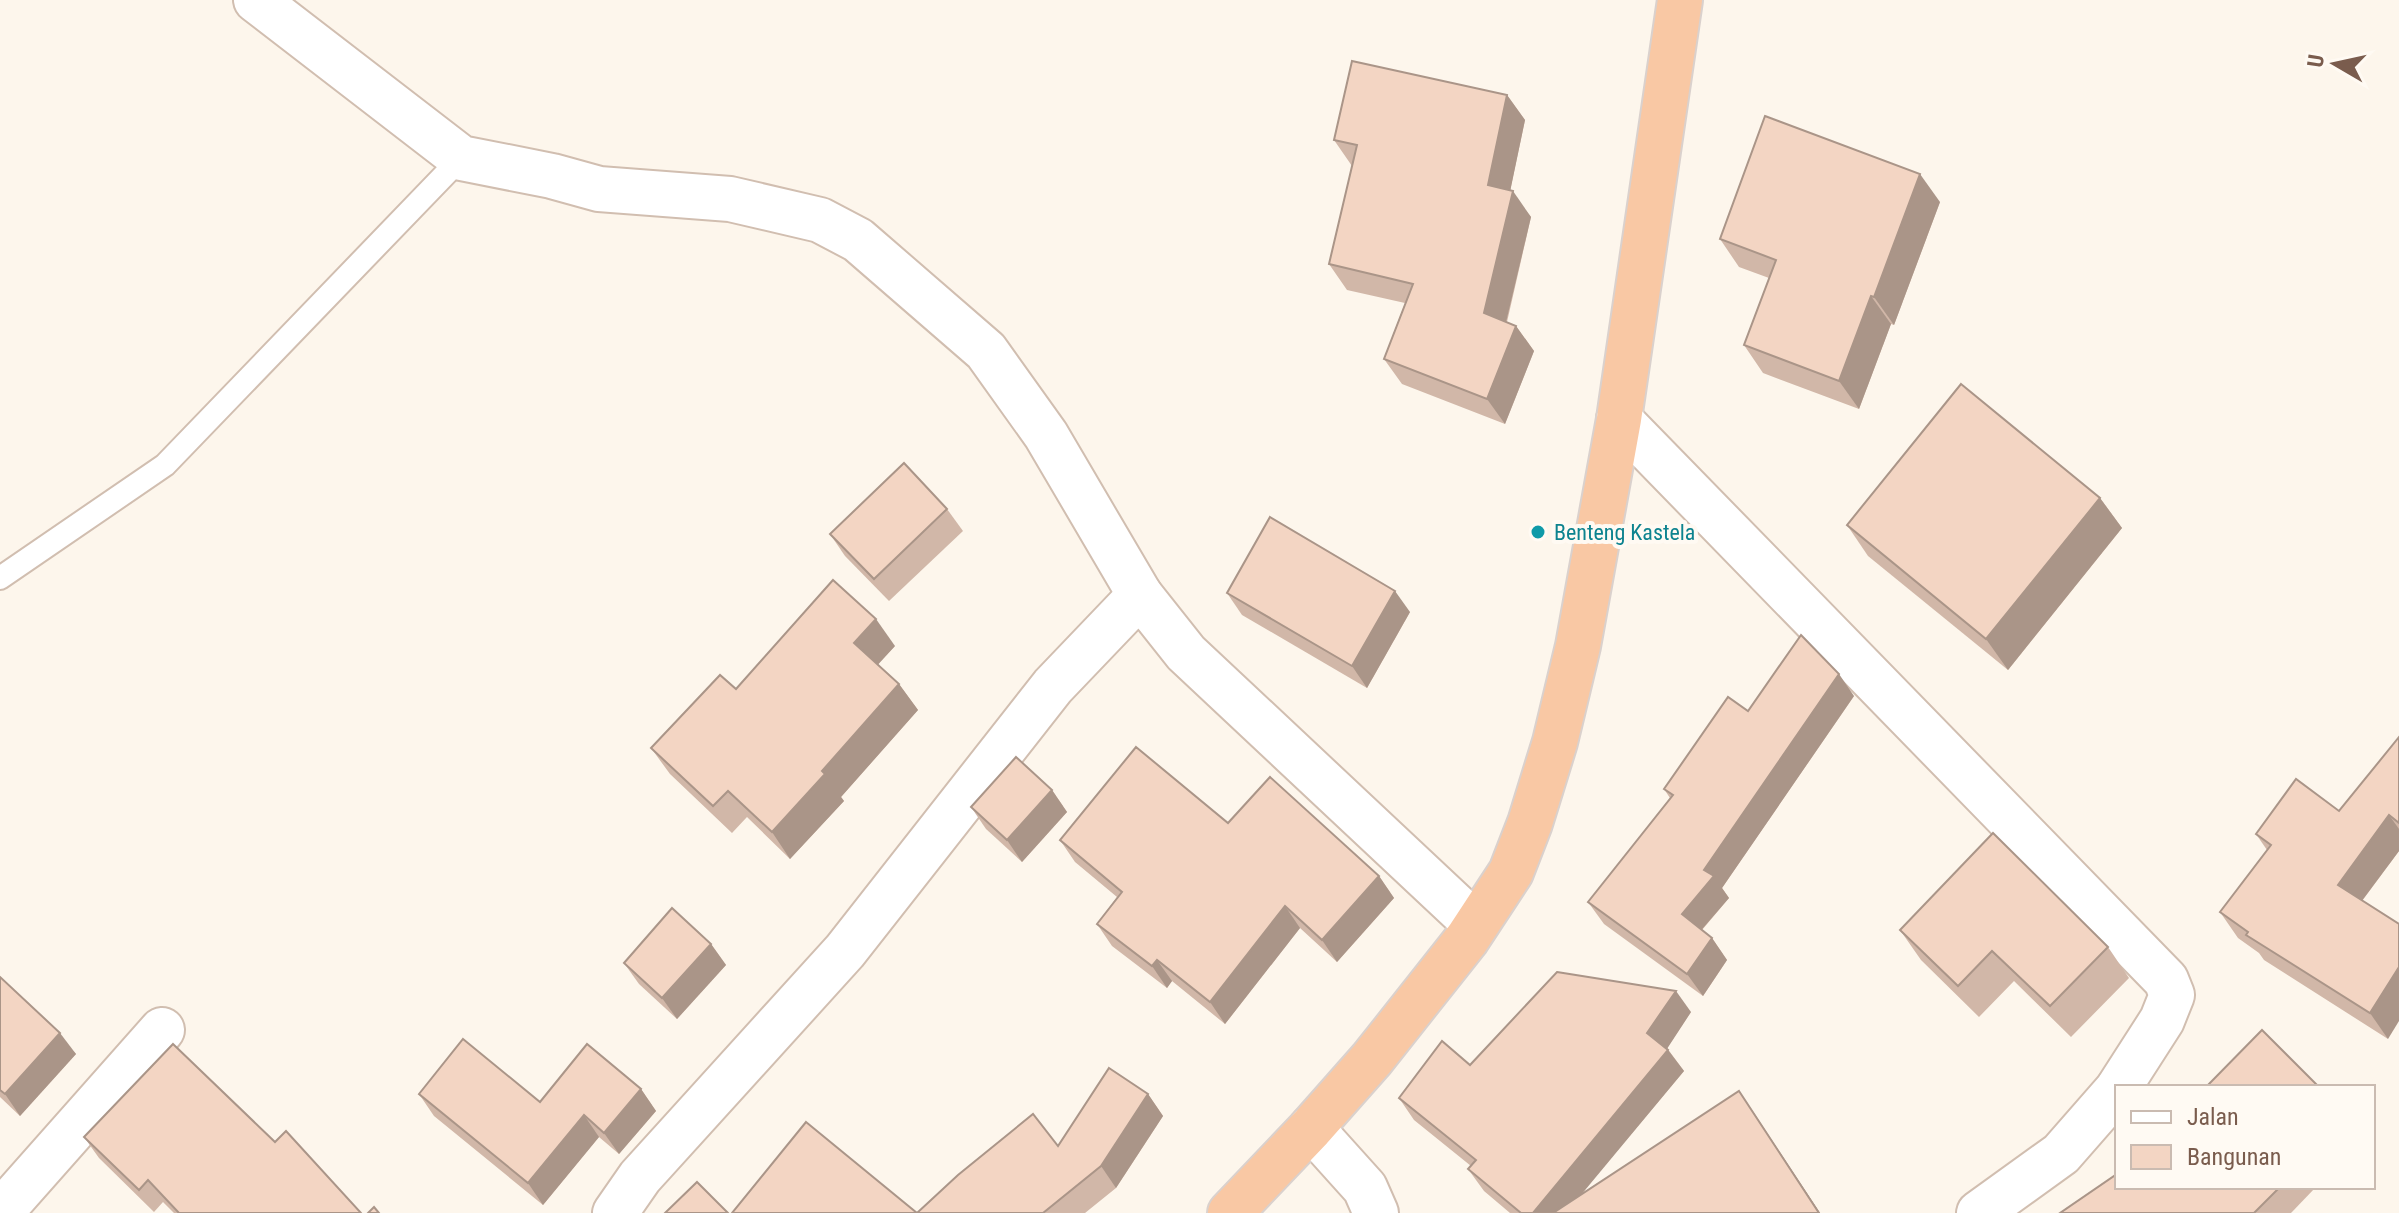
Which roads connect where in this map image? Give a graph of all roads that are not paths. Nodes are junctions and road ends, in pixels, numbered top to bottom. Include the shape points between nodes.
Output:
1 (256, 0) edge
2 (1680, 0) edge
3 (461, 158) junction
4 (1619, 419) junction
5 (0, 578) edge
6 (1140, 595) junction
7 (1475, 924) junction
8 (162, 1030) dead end
9 (2121, 1085) edge
10 (2115, 1092) edge
11 (1311, 1128) junction
12 (0, 1213) edge
13 (615, 1213) edge
14 (1230, 1213) edge
15 (1376, 1213) edge
16 (1979, 1213) edge

1 - 3 street
2 - 4 highway
3 - 5 lane via 165,465
3 - 6 street via 599,189 730,199 820,220 858,240 986,351 1046,435
4 - 7 highway via 1555,742 1511,872
4 - 9 street via 2166,980 2172,995 2162,1020
6 - 7 street via 1186,653
6 - 13 street via 1053,686 845,951 640,1177
7 - 11 highway via 1372,1059
8 - 12 street
10 - 16 street via 2061,1154
11 - 14 highway
11 - 15 street via 1365,1188

